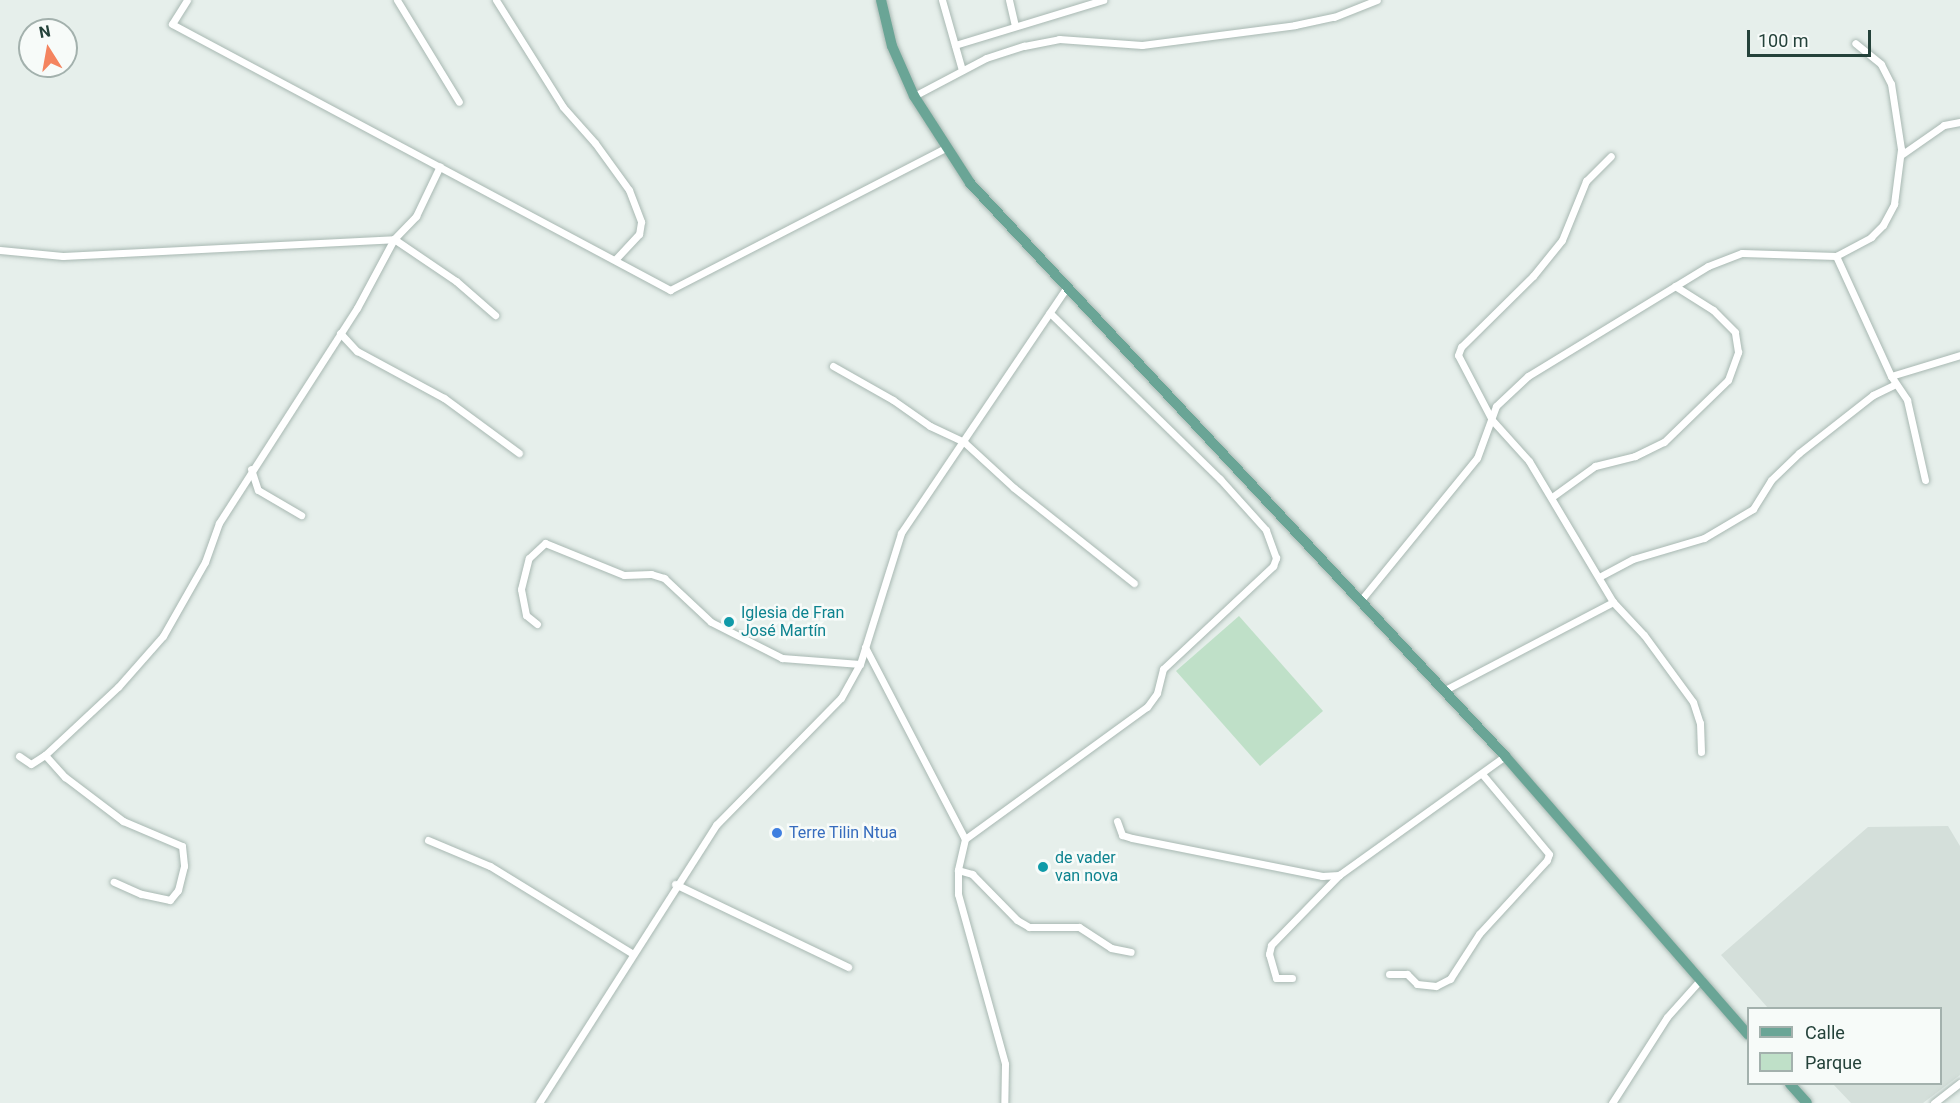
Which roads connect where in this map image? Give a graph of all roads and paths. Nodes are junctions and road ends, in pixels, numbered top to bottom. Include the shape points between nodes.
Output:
1 (187, 0) edge
2 (397, 0) edge
3 (496, 0) edge
4 (942, 0) edge
5 (1009, 0) edge
6 (1103, 0) edge
7 (1377, 0) edge
8 (883, 1) edge
9 (1015, 25) junction
10 (1855, 43) dead end
11 (955, 45) junction
12 (962, 70) junction
13 (914, 96) junction
14 (459, 102) dead end
15 (1960, 122) edge
16 (945, 148) junction
17 (1901, 155) junction
18 (1611, 156) dead end
19 (440, 166) junction
20 (394, 239) junction
21 (0, 250) edge
22 (1836, 256) junction
23 (615, 260) junction
24 (1675, 286) junction
25 (1066, 288) junction
26 (1050, 313) junction
27 (495, 315) dead end
28 (340, 333) junction
29 (1960, 355) edge
30 (833, 366) dead end
31 (1891, 376) junction
32 (1896, 384) junction
33 (1492, 420) junction
34 (964, 442) junction
35 (519, 453) dead end
36 (251, 469) junction
37 (1924, 480) dead end
38 (1552, 497) junction
39 (301, 515) dead end
40 (1599, 577) junction
41 (1134, 583) dead end
42 (1360, 600) junction
43 (1613, 602) junction
44 (537, 624) dead end
45 (865, 646) junction
46 (860, 664) junction
47 (1443, 691) junction
48 (1701, 752) dead end
49 (45, 755) junction
50 (19, 756) dead end
51 (1504, 756) junction
52 (1482, 774) junction
53 (1117, 821) dead end
54 (428, 840) dead end
55 (965, 840) junction
56 (958, 870) junction
57 (1339, 874) junction
58 (114, 882) dead end
59 (675, 884) junction
60 (1131, 952) dead end
61 (633, 954) junction
62 (848, 967) dead end
63 (1389, 974) dead end
64 (1292, 978) dead end
65 (1701, 979) junction
66 (1747, 1033) edge
67 (1960, 1083) edge
68 (1792, 1085) edge
69 (539, 1103) edge
70 (1004, 1103) edge
71 (1612, 1103) edge
72 (1806, 1103) edge
73 (1934, 1103) edge

1 - 19 street via 172,24
2 - 14 street
3 - 23 street via 563,107 629,190 641,222 639,234
4 - 11 street
5 - 9 street
6 - 9 street
7 - 12 street via 1334,17 1296,25 1142,45 1059,39 1024,46
8 - 13 main road via 892,46
9 - 11 street
10 - 17 street via 1881,64 1891,84
11 - 12 street
12 - 13 street
13 - 16 main road
15 - 17 street via 1944,125
16 - 23 street via 670,290
16 - 25 main road via 970,183
17 - 22 street via 1894,204 1883,225 1871,237
18 - 33 street via 1586,181 1562,240 1533,276 1461,347 1460,366
19 - 20 street via 416,216
19 - 23 street
20 - 21 street via 98,251 63,256
20 - 27 street via 456,280
20 - 28 street
22 - 24 street via 1742,253 1708,266
22 - 31 street
24 - 33 street via 1528,376 1504,395
24 - 38 street via 1713,310 1735,332 1738,352 1728,380 1665,442 1635,456 1595,465
25 - 26 street
25 - 42 main road
26 - 34 street
26 - 55 street via 1220,479 1266,530 1276,558 1273,566 1163,669 1158,693 1147,707
28 - 35 street via 357,351 437,394
28 - 36 street
29 - 31 street
30 - 34 street via 930,426
31 - 32 street
32 - 37 street via 1915,424
32 - 40 street via 1873,395 1798,453 1771,480 1754,509 1704,538 1633,559
33 - 38 street via 1529,461
33 - 42 street via 1477,458
34 - 41 street via 1014,488
34 - 45 street via 901,533
36 - 39 street via 258,490
36 - 49 street via 219,523 205,562 163,636 118,687
38 - 40 street
40 - 43 street
42 - 47 main road
43 - 47 street
43 - 48 street via 1644,635 1692,702 1700,723
44 - 46 street via 526,615 521,589 529,558 545,543 624,575 651,574 664,578 711,622 782,658
45 - 46 street
45 - 55 street
46 - 59 street via 841,698 716,825
47 - 51 main road
49 - 50 street via 31,764
49 - 58 street via 65,777 123,820 182,846 184,866 178,890 170,900 141,894
51 - 52 street
51 - 65 main road
52 - 57 street
52 - 63 street via 1549,854 1547,860 1479,934 1450,979 1436,986 1417,984 1407,974
53 - 57 street via 1122,835 1131,838 1322,876
54 - 61 street via 490,866
55 - 56 street
56 - 60 street via 972,874 1017,920 1029,927 1079,927 1111,948
56 - 70 street via 961,914 978,958 1005,1064
57 - 64 street via 1271,945 1269,954 1276,978
59 - 61 street
59 - 62 street
61 - 69 street
65 - 66 main road
65 - 71 street via 1667,1017
67 - 73 street
68 - 72 main road

